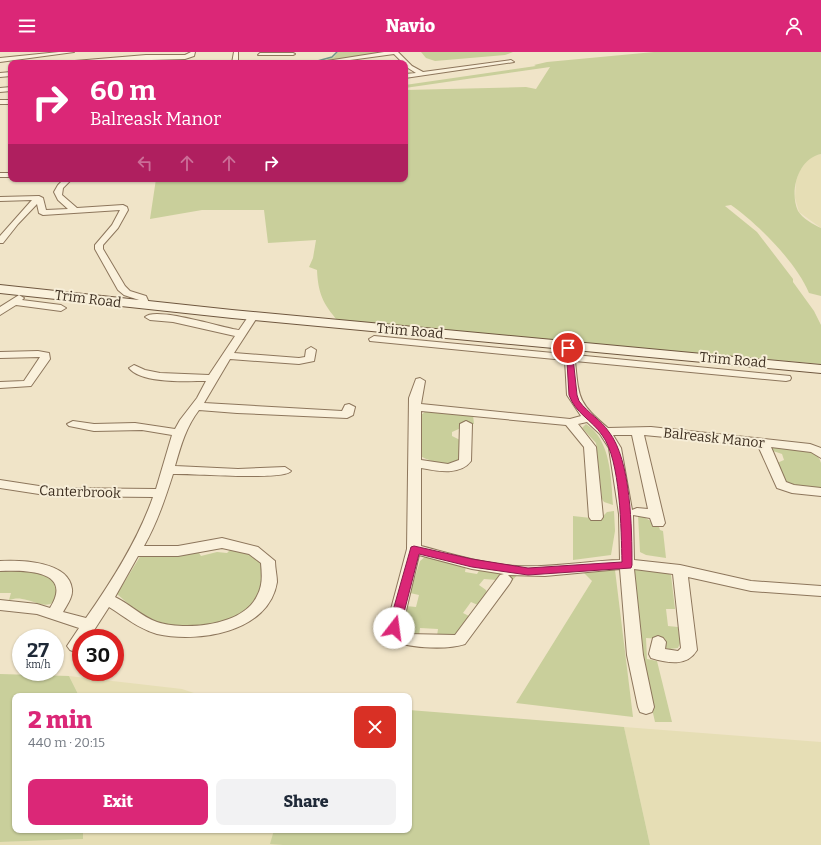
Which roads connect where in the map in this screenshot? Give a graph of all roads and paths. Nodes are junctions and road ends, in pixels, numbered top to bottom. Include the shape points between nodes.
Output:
1 (72, 52) edge
2 (162, 52) edge
3 (193, 52) edge
4 (262, 52) edge
5 (123, 53) edge
6 (294, 53) edge
7 (55, 54) junction
8 (148, 56) junction
9 (185, 57) junction
10 (286, 59) dead end
11 (0, 60) edge
12 (60, 60) edge
13 (116, 60) edge
14 (127, 60) edge
15 (188, 60) edge
16 (338, 60) edge
17 (402, 60) edge
18 (511, 62) dead end
19 (408, 65) edge
20 (422, 74) junction
21 (408, 76) edge
22 (65, 182) edge
23 (0, 198) edge
24 (39, 198) junction
25 (75, 210) junction
26 (0, 225) edge
27 (12, 226) junction
28 (0, 241) edge
29 (0, 289) edge
30 (26, 292) junction
31 (14, 302) junction
32 (61, 308) dead end
33 (148, 311) junction
34 (0, 312) edge
35 (253, 316) junction
36 (242, 334) junction
37 (374, 339) dead end
38 (311, 350) dead end
39 (569, 351) junction
40 (0, 355) edge
41 (227, 356) junction
42 (134, 368) dead end
43 (821, 369) edge
44 (213, 378) junction
45 (786, 378) dead end
46 (420, 381) dead end
47 (0, 385) edge
48 (196, 406) junction
49 (349, 407) dead end
50 (415, 407) junction
51 (589, 418) junction
52 (570, 422) junction
53 (74, 424) dead end
54 (466, 424) dead end
55 (637, 431) junction
56 (605, 432) junction
57 (179, 433) junction
58 (765, 448) dead end
59 (821, 454) edge
60 (414, 463) junction
61 (169, 470) junction
62 (284, 471) dead end
63 (0, 484) edge
64 (821, 492) edge
65 (161, 493) junction
66 (637, 512) dead end
67 (596, 517) dead end
68 (414, 549) junction
69 (136, 551) junction
70 (627, 565) junction
71 (0, 566) edge
72 (680, 570) junction
73 (505, 579) dead end
74 (821, 591) edge
75 (107, 599) junction
76 (0, 605) edge
77 (54, 614) junction
78 (89, 625) junction
79 (86, 629) edge
80 (658, 642) dead end
81 (646, 707) dead end

1 - 7 street
2 - 8 street
3 - 9 street via 192,55
4 - 6 street via 260,54
5 - 8 street
5 - 13 street via 117,56
6 - 10 street
7 - 11 street
7 - 12 street
8 - 9 street
8 - 14 street
9 - 15 street
16 - 17 street via 395,52
18 - 20 street
19 - 20 street
20 - 21 street
22 - 25 street via 58,189 58,193 66,205
23 - 24 street
24 - 25 street via 43,213
24 - 27 street
25 - 33 street via 123,207 124,210 115,226 99,245 99,249 121,288 127,293 143,298
26 - 27 street
27 - 28 street
29 - 30 main road, Trim Road
30 - 31 street
30 - 33 main road, Trim Road
31 - 32 street
31 - 34 street
33 - 35 main road, Trim Road
33 - 36 street via 221,331
35 - 36 street
35 - 39 main road, Trim Road
36 - 41 street
37 - 39 street
38 - 41 street via 310,358 299,361
39 - 43 main road, Trim Road
39 - 45 street
39 - 51 street via 575,402
40 - 47 street via 45,355 45,359 27,384
41 - 44 street
42 - 44 street via 140,373 156,376
44 - 48 street
46 - 50 street
48 - 49 street via 347,415
48 - 57 street
50 - 52 street
50 - 60 street
51 - 52 street
51 - 56 street
52 - 67 street via 590,447
53 - 57 street via 98,428 139,426
54 - 60 street via 465,461 462,464 452,467
55 - 56 street, Balreask Manor
55 - 59 street, Balreask Manor via 810,448
55 - 66 street via 657,518
56 - 70 street via 615,448 622,485 627,531
57 - 61 street
58 - 64 street, Balreask Manor via 781,485 792,489
60 - 68 street
61 - 62 street via 236,473
61 - 65 street
63 - 65 street, Canterbrook via 52,492
65 - 69 street
68 - 70 street via 486,566 528,571
68 - 73 street via 394,628 400,638 460,640
69 - 75 street
69 - 75 street via 167,552 212,544 236,545 253,550 268,561 270,583 261,604 251,614 225,627 200,630 171,631 156,628
70 - 72 street
70 - 81 street via 635,655
71 - 77 street via 34,567 56,574 65,588 63,598
72 - 74 street via 760,588
72 - 80 street via 689,650 681,657 657,654
75 - 78 street
76 - 77 street via 37,609
77 - 78 street
78 - 79 street

